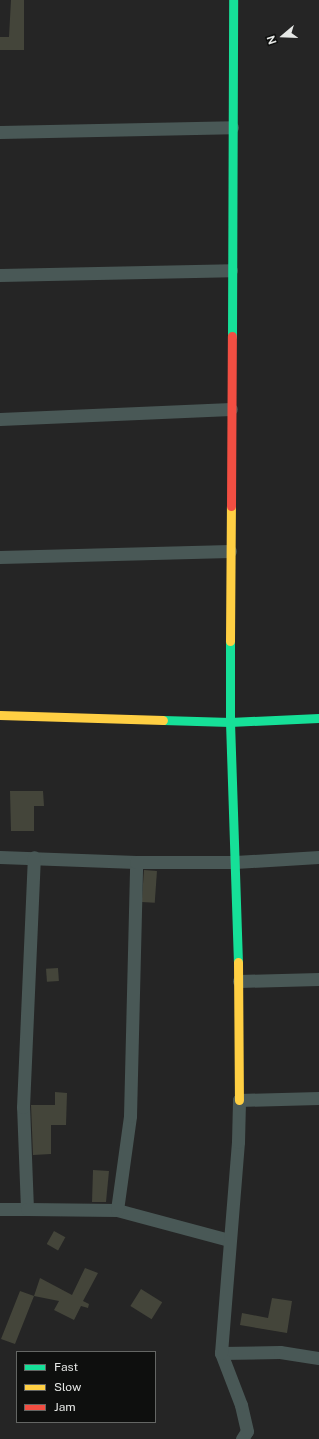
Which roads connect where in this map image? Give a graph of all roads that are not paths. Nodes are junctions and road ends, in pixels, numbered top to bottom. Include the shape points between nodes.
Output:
1 (233, 0) edge
2 (232, 127) junction
3 (0, 132) edge
4 (231, 270) junction
5 (0, 275) edge
6 (231, 409) junction
7 (0, 419) edge
8 (230, 551) junction
9 (0, 557) edge
10 (0, 715) edge
11 (319, 718) edge
12 (230, 722) junction
13 (0, 857) edge
14 (34, 857) junction
15 (319, 857) edge
16 (136, 862) junction
17 (235, 862) junction
18 (319, 978) edge
19 (239, 981) junction
20 (319, 1098) edge
21 (239, 1100) junction
22 (0, 1209) edge
23 (27, 1209) junction
24 (117, 1210) junction
25 (229, 1240) junction
26 (221, 1353) junction
27 (319, 1358) edge
28 (242, 1439) edge

1 - 2 street
2 - 3 street
2 - 4 street
4 - 5 street
4 - 6 street
6 - 7 street
6 - 8 street
8 - 9 street
8 - 12 street
10 - 12 street
11 - 12 street
12 - 17 street
13 - 14 street
14 - 16 street
14 - 23 street via 23,1107
15 - 17 street
16 - 17 street
16 - 24 street via 130,1116
17 - 19 street
18 - 19 street
19 - 21 street
20 - 21 street
21 - 25 street
22 - 23 street
23 - 24 street
24 - 25 street
25 - 26 street
26 - 27 street via 280,1352
26 - 28 street via 241,1405 247,1431

